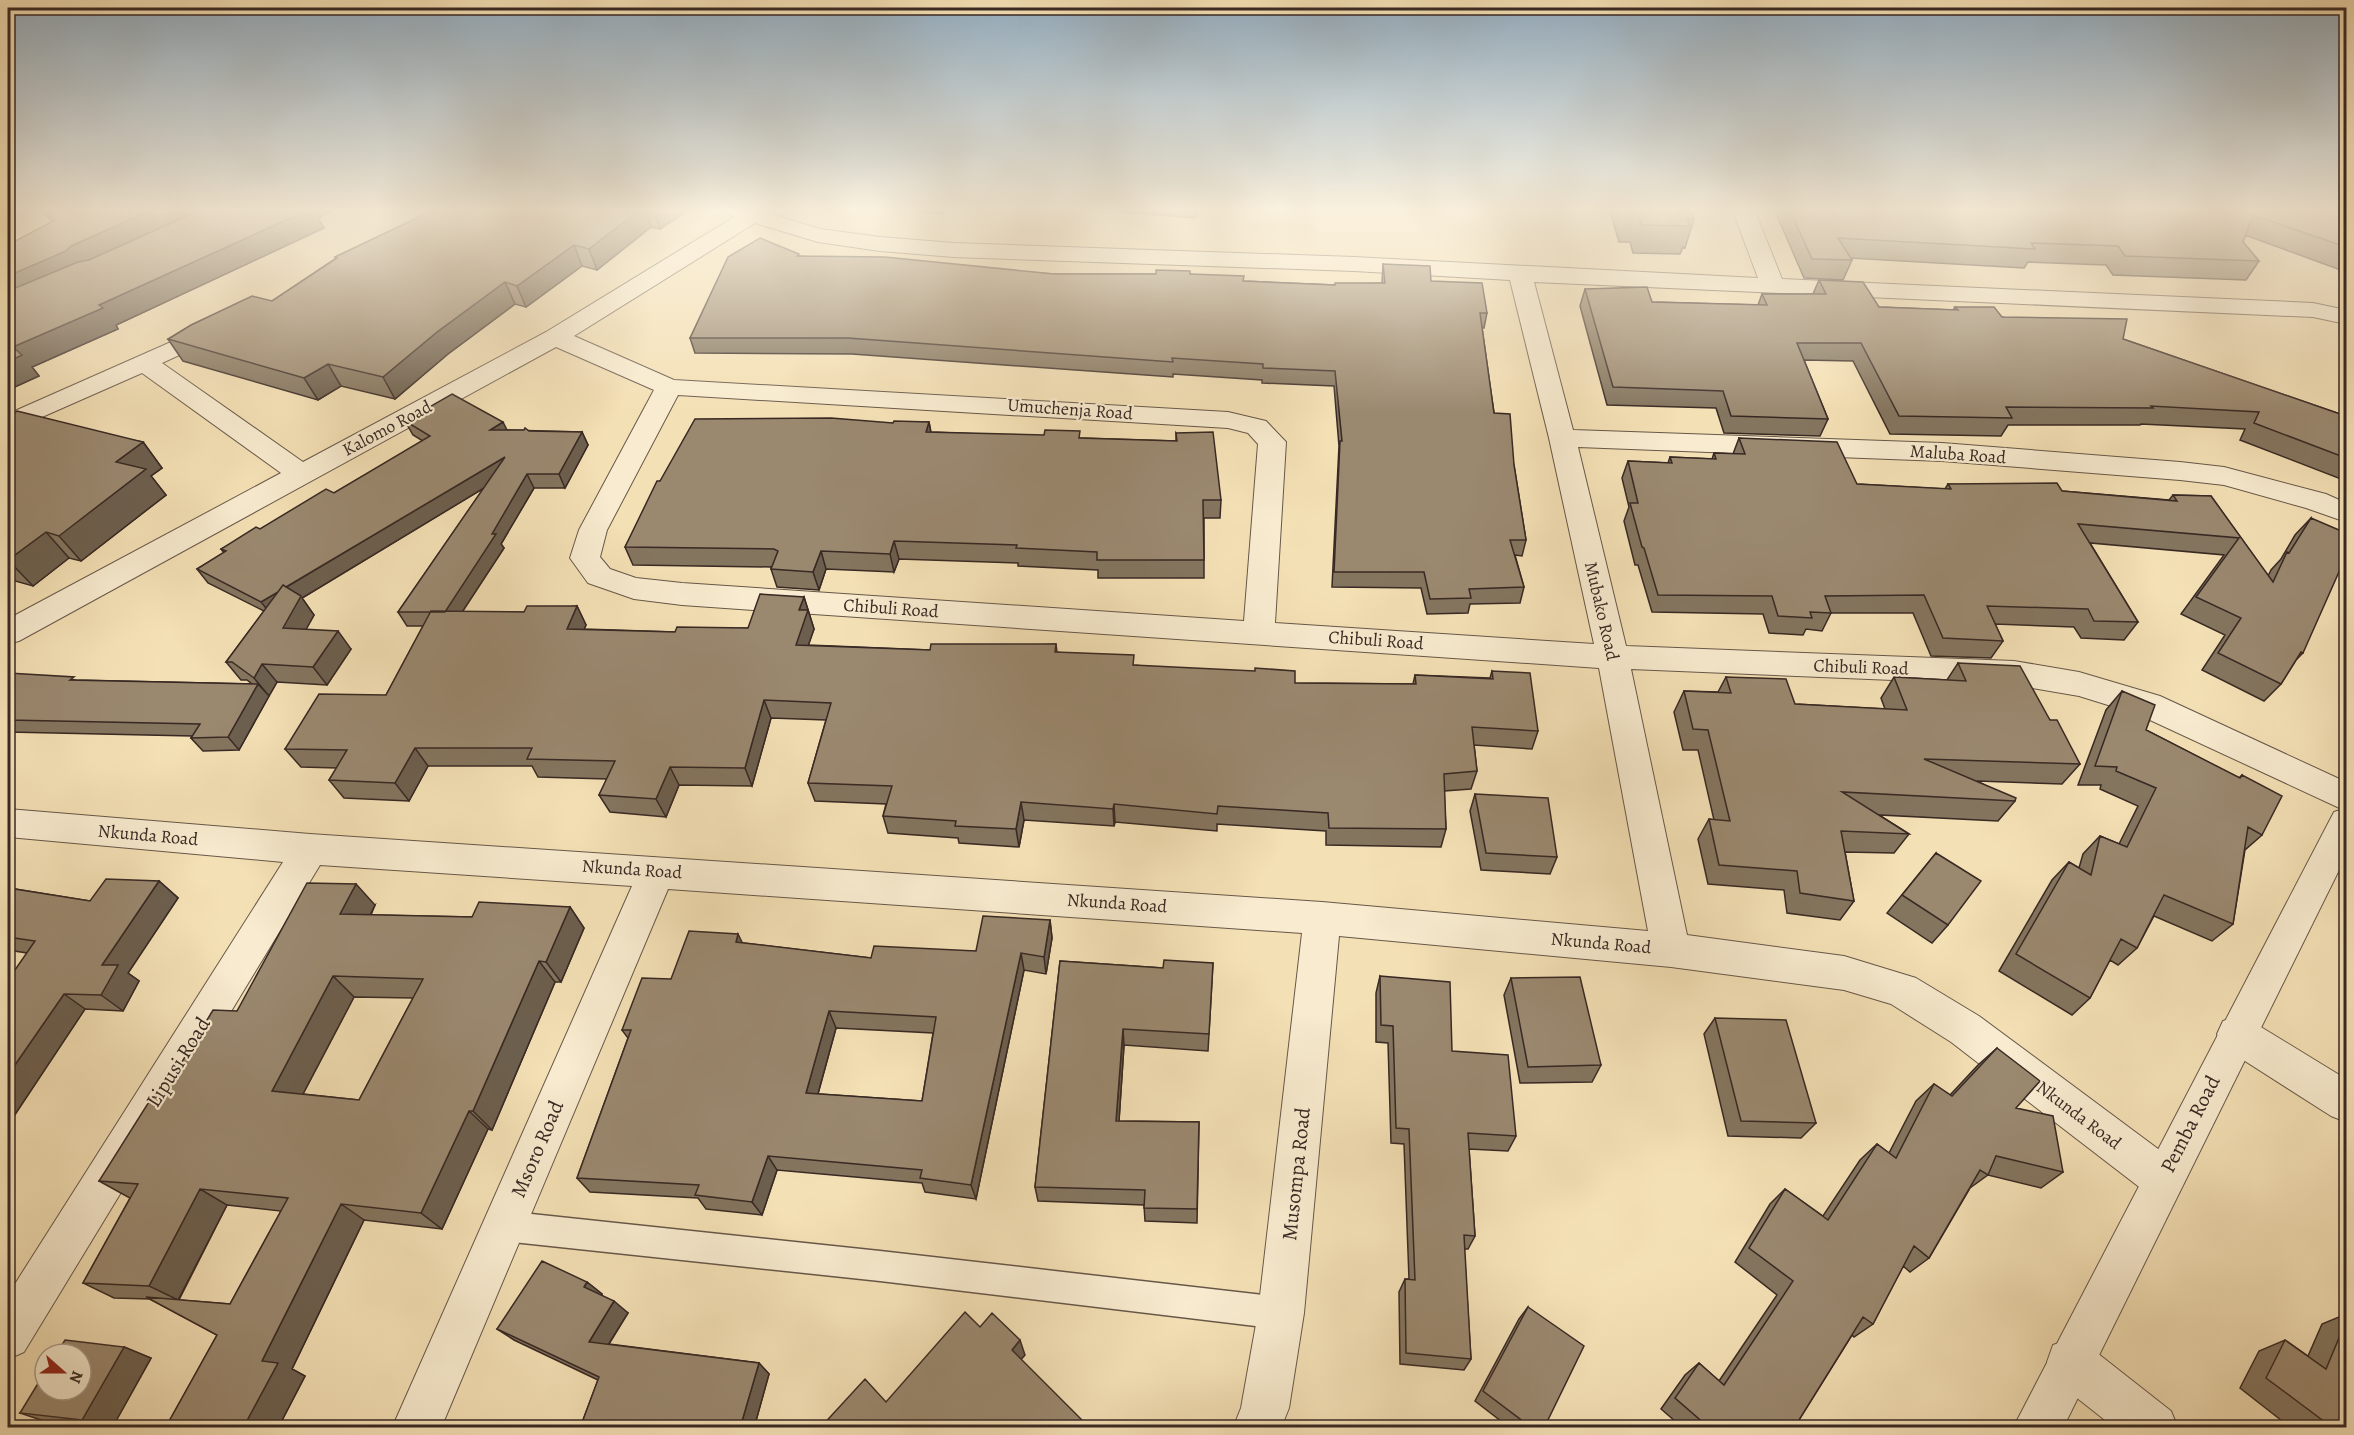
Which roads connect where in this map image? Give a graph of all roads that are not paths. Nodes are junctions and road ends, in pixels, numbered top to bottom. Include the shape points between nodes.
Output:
1 (647, 278) edge
2 (1521, 278) edge
3 (1611, 278) edge
4 (1769, 278) edge
5 (1772, 285) junction
6 (2346, 317) edge
7 (230, 322) edge
8 (555, 337) junction
9 (145, 363) junction
10 (669, 387) junction
11 (8, 424) edge
12 (1562, 438) junction
13 (302, 474) junction
14 (2346, 513) edge
15 (1259, 632) junction
16 (8, 633) edge
17 (1612, 657) junction
18 (2346, 797) edge
19 (2346, 822) edge
20 (8, 823) edge
21 (310, 849) junction
22 (657, 871) junction
23 (1322, 918) junction
24 (1671, 950) junction
25 (2237, 1034) junction
26 (2346, 1102) edge
27 (2162, 1178) junction
28 (504, 1226) junction
29 (1281, 1313) junction
30 (8, 1336) edge
31 (2070, 1362) junction
32 (416, 1428) edge
33 (1257, 1428) edge
34 (2037, 1428) edge
35 (2154, 1428) edge

1 - 8 street, Kalomo Road
2 - 12 street, Mubako Road
3 - 5 street
4 - 5 street
5 - 6 street via 2313,310
7 - 9 street
8 - 10 street
8 - 13 street, Kalomo Road
9 - 11 street
9 - 13 street
10 - 15 street, Umuchenja Road via 1228,420 1257,427 1272,442
10 - 15 street, Chibuli Road via 592,530 585,558 599,576 634,588 682,594
12 - 14 street, Maluba Road via 1942,452 2180,471 2224,476
12 - 17 street, Mubako Road
13 - 16 street, Kalomo Road
15 - 17 street, Chibuli Road
17 - 18 street, Chibuli Road via 2014,673 2079,684 2148,705
17 - 24 street, Mubako Road
19 - 25 street, Pemba Road
20 - 21 street, Nkunda Road
21 - 22 street, Nkunda Road
21 - 30 street, Lipusi Road
22 - 23 street, Nkunda Road
22 - 28 street, Msoro Road
23 - 24 street, Nkunda Road
23 - 29 street, Musompa Road
24 - 27 street, Nkunda Road via 1844,973 1902,990 1965,1029
25 - 26 street
25 - 27 street, Pemba Road
27 - 31 street, Pemba Road
28 - 29 lane
28 - 32 street, Msoro Road
29 - 33 street, Musompa Road via 1265,1408
31 - 34 street, Pemba Road
31 - 35 street

